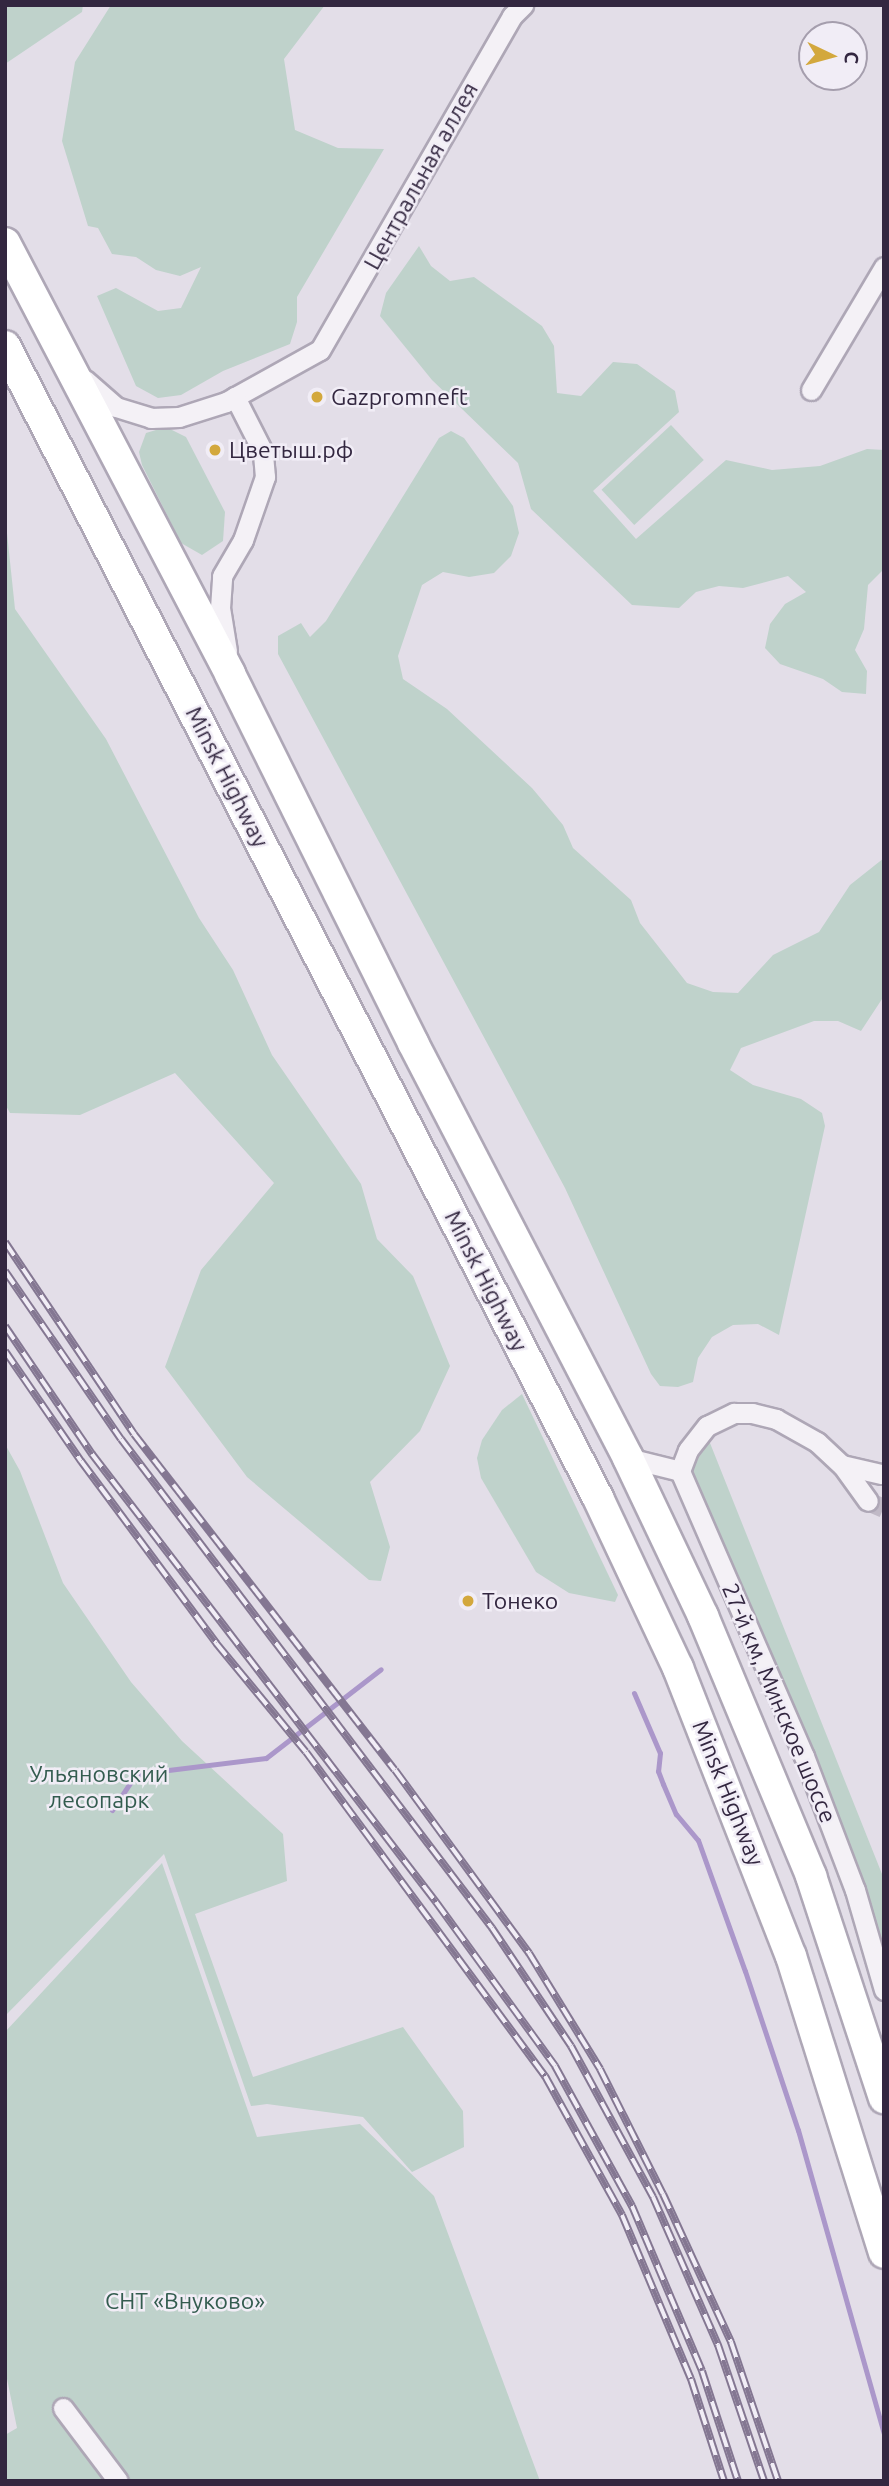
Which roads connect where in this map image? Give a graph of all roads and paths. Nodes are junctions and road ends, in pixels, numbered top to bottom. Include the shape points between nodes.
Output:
1 (517, 10) edge
2 (5, 243) edge
3 (884, 267) edge
4 (5, 346) edge
5 (67, 362) junction
6 (811, 390) dead end
7 (235, 397) junction
8 (230, 674) junction
9 (628, 1458) junction
10 (842, 1465) junction
11 (680, 1471) junction
12 (881, 1474) dead end
13 (868, 1501) tunnel mouth
14 (884, 1990) edge
15 (884, 2098) edge
16 (884, 2253) edge
17 (63, 2408) dead end
18 (118, 2481) edge

1 - 7 street, Центральная аллея via 331,336 320,350
2 - 5 highway, Minsk Highway
3 - 6 street
4 - 16 highway, Minsk Highway via 598,1498 678,1668 791,1956
5 - 7 street, Центральная аллея via 116,407 151,418 179,417
5 - 8 highway, Minsk Highway
7 - 8 street via 263,453 265,477 243,540 222,576 220,608
8 - 9 highway, Minsk Highway
9 - 11 street
9 - 15 highway, Minsk Highway via 777,1786
10 - 11 street via 817,1442 776,1419 743,1413 707,1426 688,1450
10 - 12 street
10 - 13 street
11 - 14 street, 27-й км, Минское шоссе via 804,1756 855,1890
17 - 18 street

